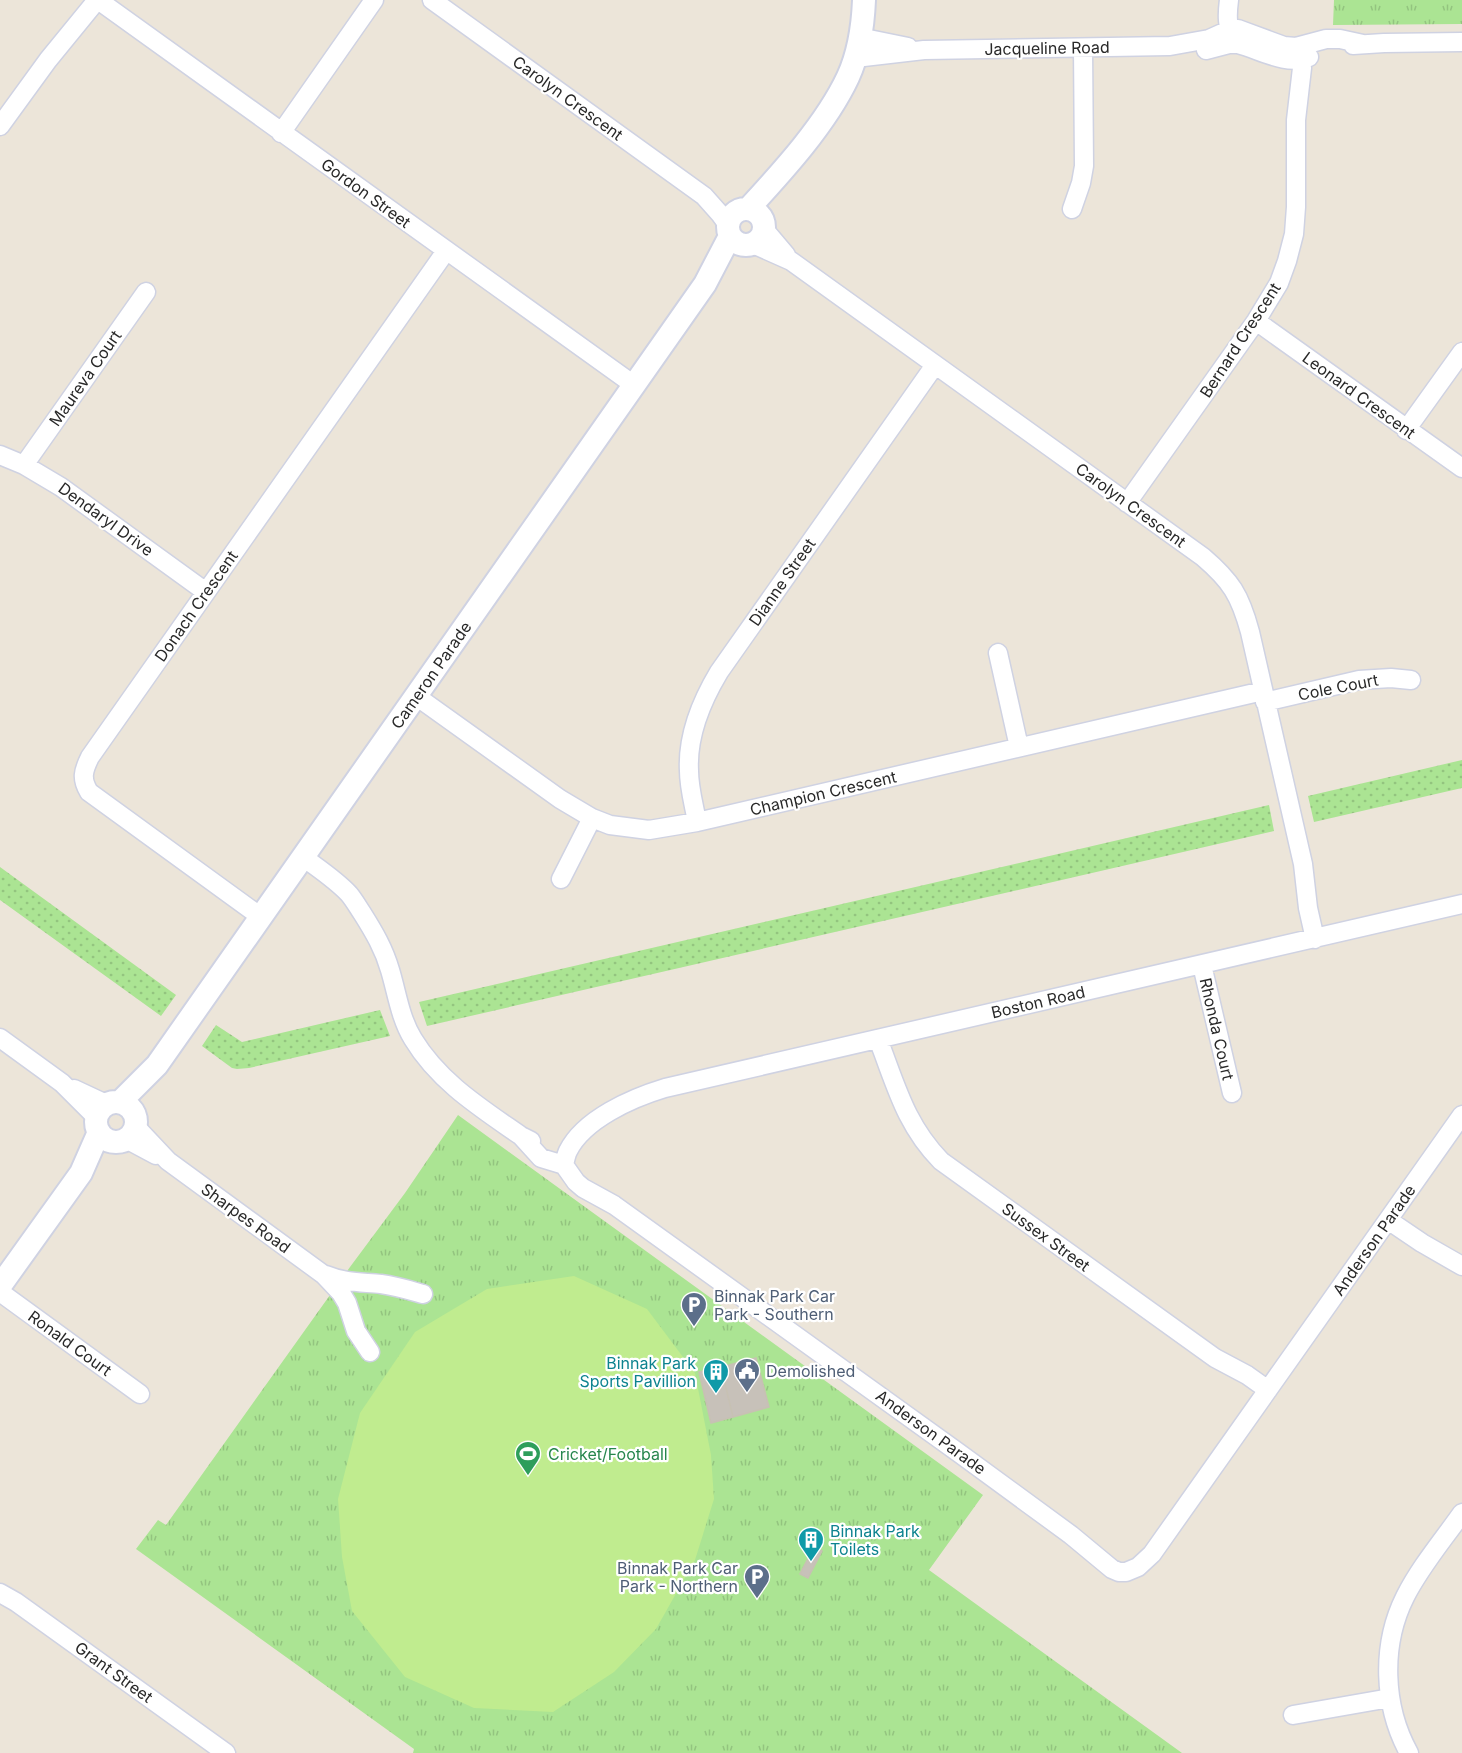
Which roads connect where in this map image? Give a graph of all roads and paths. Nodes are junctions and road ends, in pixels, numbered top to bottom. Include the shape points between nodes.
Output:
1 (97, 0) edge
2 (374, 0) edge
3 (432, 0) edge
4 (864, 0) edge
5 (1229, 0) edge
6 (1235, 0) edge
7 (1234, 34) junction
8 (1462, 42) edge
9 (857, 47) junction
10 (1083, 48) junction
11 (1296, 56) junction
12 (0, 126) edge
13 (281, 133) junction
14 (1072, 209) dead end
15 (747, 227) junction
16 (446, 251) junction
17 (146, 292) dead end
18 (1256, 321) junction
19 (1462, 352) edge
20 (935, 364) junction
21 (634, 385) junction
22 (1407, 430) junction
23 (0, 455) edge
24 (24, 465) junction
25 (1462, 468) edge
26 (1127, 503) junction
27 (206, 592) junction
28 (998, 653) dead end
29 (1411, 680) dead end
30 (416, 696) junction
31 (1264, 697) junction
32 (1019, 747) junction
33 (592, 818) junction
34 (697, 822) junction
35 (299, 862) junction
36 (561, 879) dead end
37 (1462, 904) edge
38 (261, 916) junction
39 (1320, 938) junction
40 (1202, 965) junction
41 (885, 1037) junction
42 (0, 1038) edge
43 (1232, 1093) dead end
44 (1462, 1115) edge
45 (116, 1122) junction
46 (569, 1158) junction
47 (1391, 1215) junction
48 (1457, 1262) edge
49 (324, 1275) junction
50 (0, 1286) edge
51 (0, 1292) edge
52 (423, 1294) dead end
53 (370, 1352) dead end
54 (140, 1394) dead end
55 (1265, 1394) junction
56 (1462, 1512) edge
57 (0, 1593) edge
58 (1390, 1698) junction
59 (1293, 1715) dead end
60 (226, 1753) edge
61 (1409, 1753) edge

1 - 12 street
1 - 13 street, Gordon Street
2 - 13 street
3 - 15 street, Carolyn Crescent via 704,196 720,214
4 - 9 street, Cameron Parade
5 - 7 street via 1227,15
6 - 7 street via 1240,21
7 - 10 street, Jacqueline Road via 1170,46
7 - 11 street via 1284,46
8 - 11 street via 1363,44 1326,39
9 - 10 street, Jacqueline Road
9 - 15 street, Cameron Parade via 839,93
10 - 14 street via 1084,166
11 - 18 street, Bernard Crescent via 1290,66 1296,120 1294,234 1279,283
13 - 16 street, Gordon Street
15 - 20 street, Carolyn Crescent
15 - 21 street, Cameron Parade
16 - 21 street, Gordon Street
16 - 27 street, Donach Crescent
17 - 24 street, Maureva Court
18 - 22 street, Leonard Crescent
18 - 26 street, Bernard Crescent
19 - 22 street
20 - 26 street, Carolyn Crescent
20 - 34 street, Dianne Street via 707,693 690,750
21 - 30 street, Cameron Parade
22 - 25 street, Leonard Crescent
23 - 24 street, Dendaryl Drive
24 - 27 street, Dendaryl Drive via 61,487
26 - 31 street, Carolyn Crescent via 1203,557 1234,589 1245,614
27 - 38 street, Donach Crescent via 90,757 83,780 99,800
28 - 32 street
29 - 31 street, Cole Court via 1359,680
30 - 33 street, Champion Crescent
30 - 35 street, Cameron Parade
31 - 32 street, Champion Crescent
31 - 39 street, Carolyn Crescent via 1303,864 1318,905
32 - 34 street, Champion Crescent
33 - 34 street, Champion Crescent via 627,829 649,830
33 - 36 street
35 - 38 street, Cameron Parade
35 - 46 street, Anderson Parade via 336,881 351,896 385,953 404,1018 423,1055 451,1084 521,1136 542,1158
37 - 39 street, Boston Road
38 - 45 street, Cameron Parade
39 - 40 street, Boston Road
40 - 41 street, Boston Road
40 - 43 street, Rhonda Court
41 - 46 street, Boston Road via 644,1095 616,1109
41 - 55 street, Sussex Street via 904,1109 941,1161 1215,1358 1240,1383
42 - 45 street, Sharpes Road
44 - 47 street, Anderson Parade
45 - 49 street, Sharpes Road
45 - 50 street, Cameron Parade
46 - 55 street, Anderson Parade via 576,1182 583,1188 614,1205 1119,1572 1138,1567 1152,1554
47 - 48 street via 1422,1243
47 - 55 street, Anderson Parade
49 - 52 street, Sharpes Road
49 - 53 street, Sharpes Road via 347,1303 356,1331
51 - 54 street, Ronald Court
56 - 58 street via 1415,1579 1395,1620 1388,1660
57 - 60 street, Grant Street
58 - 59 street
58 - 61 street

